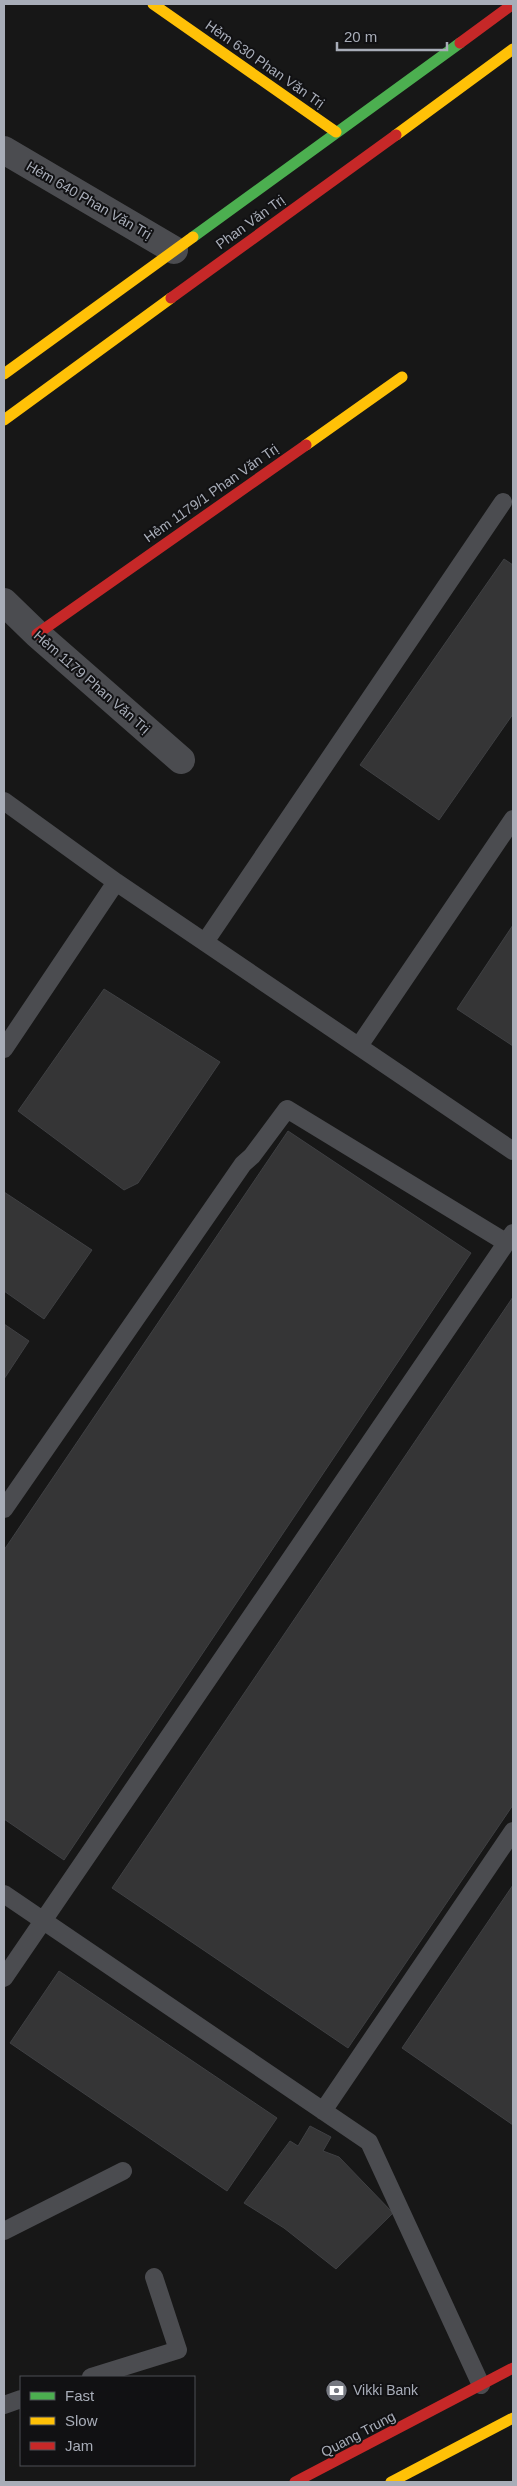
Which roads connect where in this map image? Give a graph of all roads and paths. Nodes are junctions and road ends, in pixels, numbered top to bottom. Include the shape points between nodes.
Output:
1 (153, 4) edge
2 (513, 4) edge
3 (513, 49) edge
4 (336, 132) junction
5 (4, 150) edge
6 (174, 250) junction
7 (4, 374) edge
8 (402, 376) dead end
9 (4, 420) edge
10 (503, 502) dead end
11 (4, 602) edge
12 (37, 634) junction
13 (181, 760) dead end
14 (4, 801) edge
15 (513, 820) edge
16 (116, 882) junction
17 (204, 942) junction
18 (359, 1046) junction
19 (4, 1049) edge
20 (513, 1151) edge
21 (510, 1238) edge
22 (4, 1509) edge
23 (513, 1831) edge
24 (4, 1894) edge
25 (43, 1921) junction
26 (4, 1978) edge
27 (323, 2111) junction
28 (123, 2171) dead end
29 (4, 2231) edge
30 (154, 2277) dead end
31 (513, 2368) edge
32 (94, 2376) edge
33 (481, 2384) junction
34 (20, 2399) edge
35 (4, 2405) edge
36 (513, 2418) edge
37 (295, 2482) edge
38 (391, 2482) edge

1 - 4 main road, Hẻm 630 Phan Văn Trị
2 - 4 main road, Phan Văn Trị
3 - 9 main road, Phan Văn Trị
4 - 6 main road, Phan Văn Trị
5 - 6 street, Hẻm 640 Phan Văn Trị
6 - 7 main road, Phan Văn Trị
8 - 12 main road, Hẻm 1179/1 Phan Văn Trị
10 - 17 lane
11 - 12 street, Hẻm 1179 Phan Văn Trị
12 - 13 street, Hẻm 1179 Phan Văn Trị
14 - 16 lane
15 - 18 lane
16 - 17 lane
16 - 19 lane
17 - 18 lane
18 - 20 lane
21 - 22 lane via 287,1109 243,1164
21 - 25 lane
23 - 27 lane
24 - 25 lane
25 - 26 lane
25 - 27 lane
27 - 33 lane via 369,2142
28 - 29 lane
30 - 32 lane via 178,2350
31 - 33 main road, Quang Trung
33 - 37 main road, Quang Trung
34 - 35 lane
36 - 38 main road

